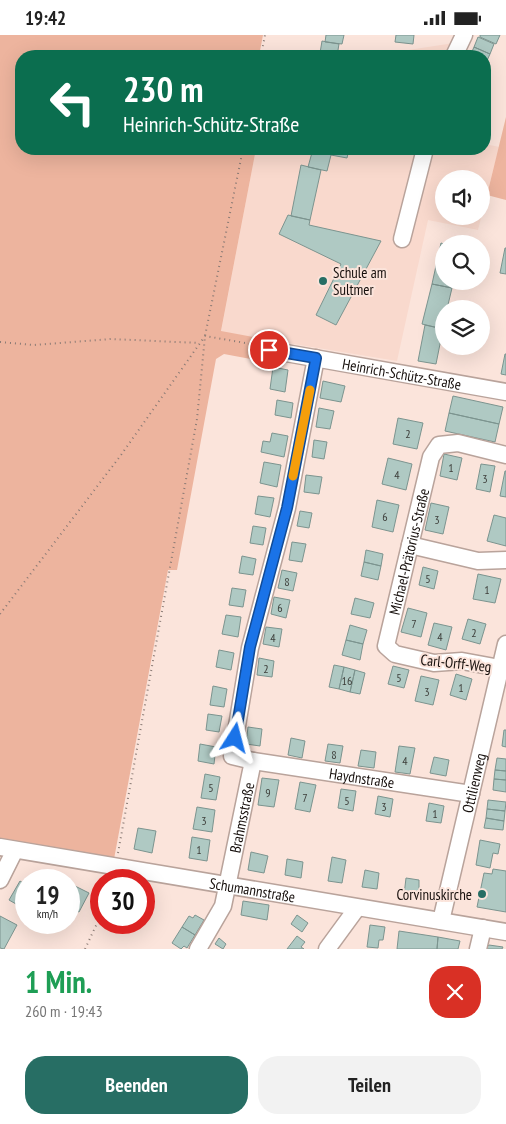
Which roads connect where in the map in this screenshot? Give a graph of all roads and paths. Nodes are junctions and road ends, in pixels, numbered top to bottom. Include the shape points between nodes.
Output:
1 (265, 35) edge
2 (464, 35) edge
3 (262, 50) edge
4 (457, 50) edge
5 (242, 155) edge
6 (423, 155) edge
7 (402, 239) dead end
8 (205, 336) junction
9 (0, 342) edge
10 (199, 343) junction
11 (264, 348) joint
12 (316, 358) junction
13 (506, 392) edge
14 (506, 455) edge
15 (410, 545) junction
16 (506, 560) edge
17 (0, 614) edge
18 (506, 644) edge
19 (386, 645) joint
20 (500, 668) junction
21 (253, 761) junction
22 (471, 794) junction
23 (8, 848) edge
24 (116, 865) junction
25 (0, 880) edge
26 (229, 884) junction
27 (357, 908) junction
28 (441, 921) junction
29 (483, 928) junction
30 (506, 932) edge
31 (92, 934) edge
32 (85, 949) edge
33 (198, 949) edge
34 (327, 949) edge
35 (478, 949) edge

1 - 3 path
2 - 4 street
5 - 8 path
6 - 7 street
8 - 10 path
8 - 11 path
8 - 24 path via 197,419
9 - 10 path via 34,345 111,339
10 - 17 path via 120,455
11 - 12 street, Heinrich-Schütz-Straße
12 - 13 street, Heinrich-Schütz-Straße
12 - 21 street via 287,508 250,647 232,756
14 - 15 street, Michael-Prätorius-Straße via 458,443 439,445 431,457
15 - 16 street via 478,561
15 - 19 street, Michael-Prätorius-Straße
18 - 20 street, Ottilienweg
19 - 20 street, Carl-Orff-Weg via 395,654 434,663 462,661
20 - 22 street, Ottilienweg
21 - 22 street, Haydnstraße
21 - 26 street, Brahmsstraße
22 - 28 street, Ottilienweg
23 - 24 street, Schumannstraße
23 - 25 street
24 - 26 street, Schumannstraße
26 - 27 street, Schumannstraße
26 - 33 street, Brahmsstraße via 223,906
27 - 28 street, Schumannstraße
27 - 34 street
28 - 29 street, Schumannstraße
29 - 30 street, Schumannstraße
29 - 35 street
31 - 32 path

